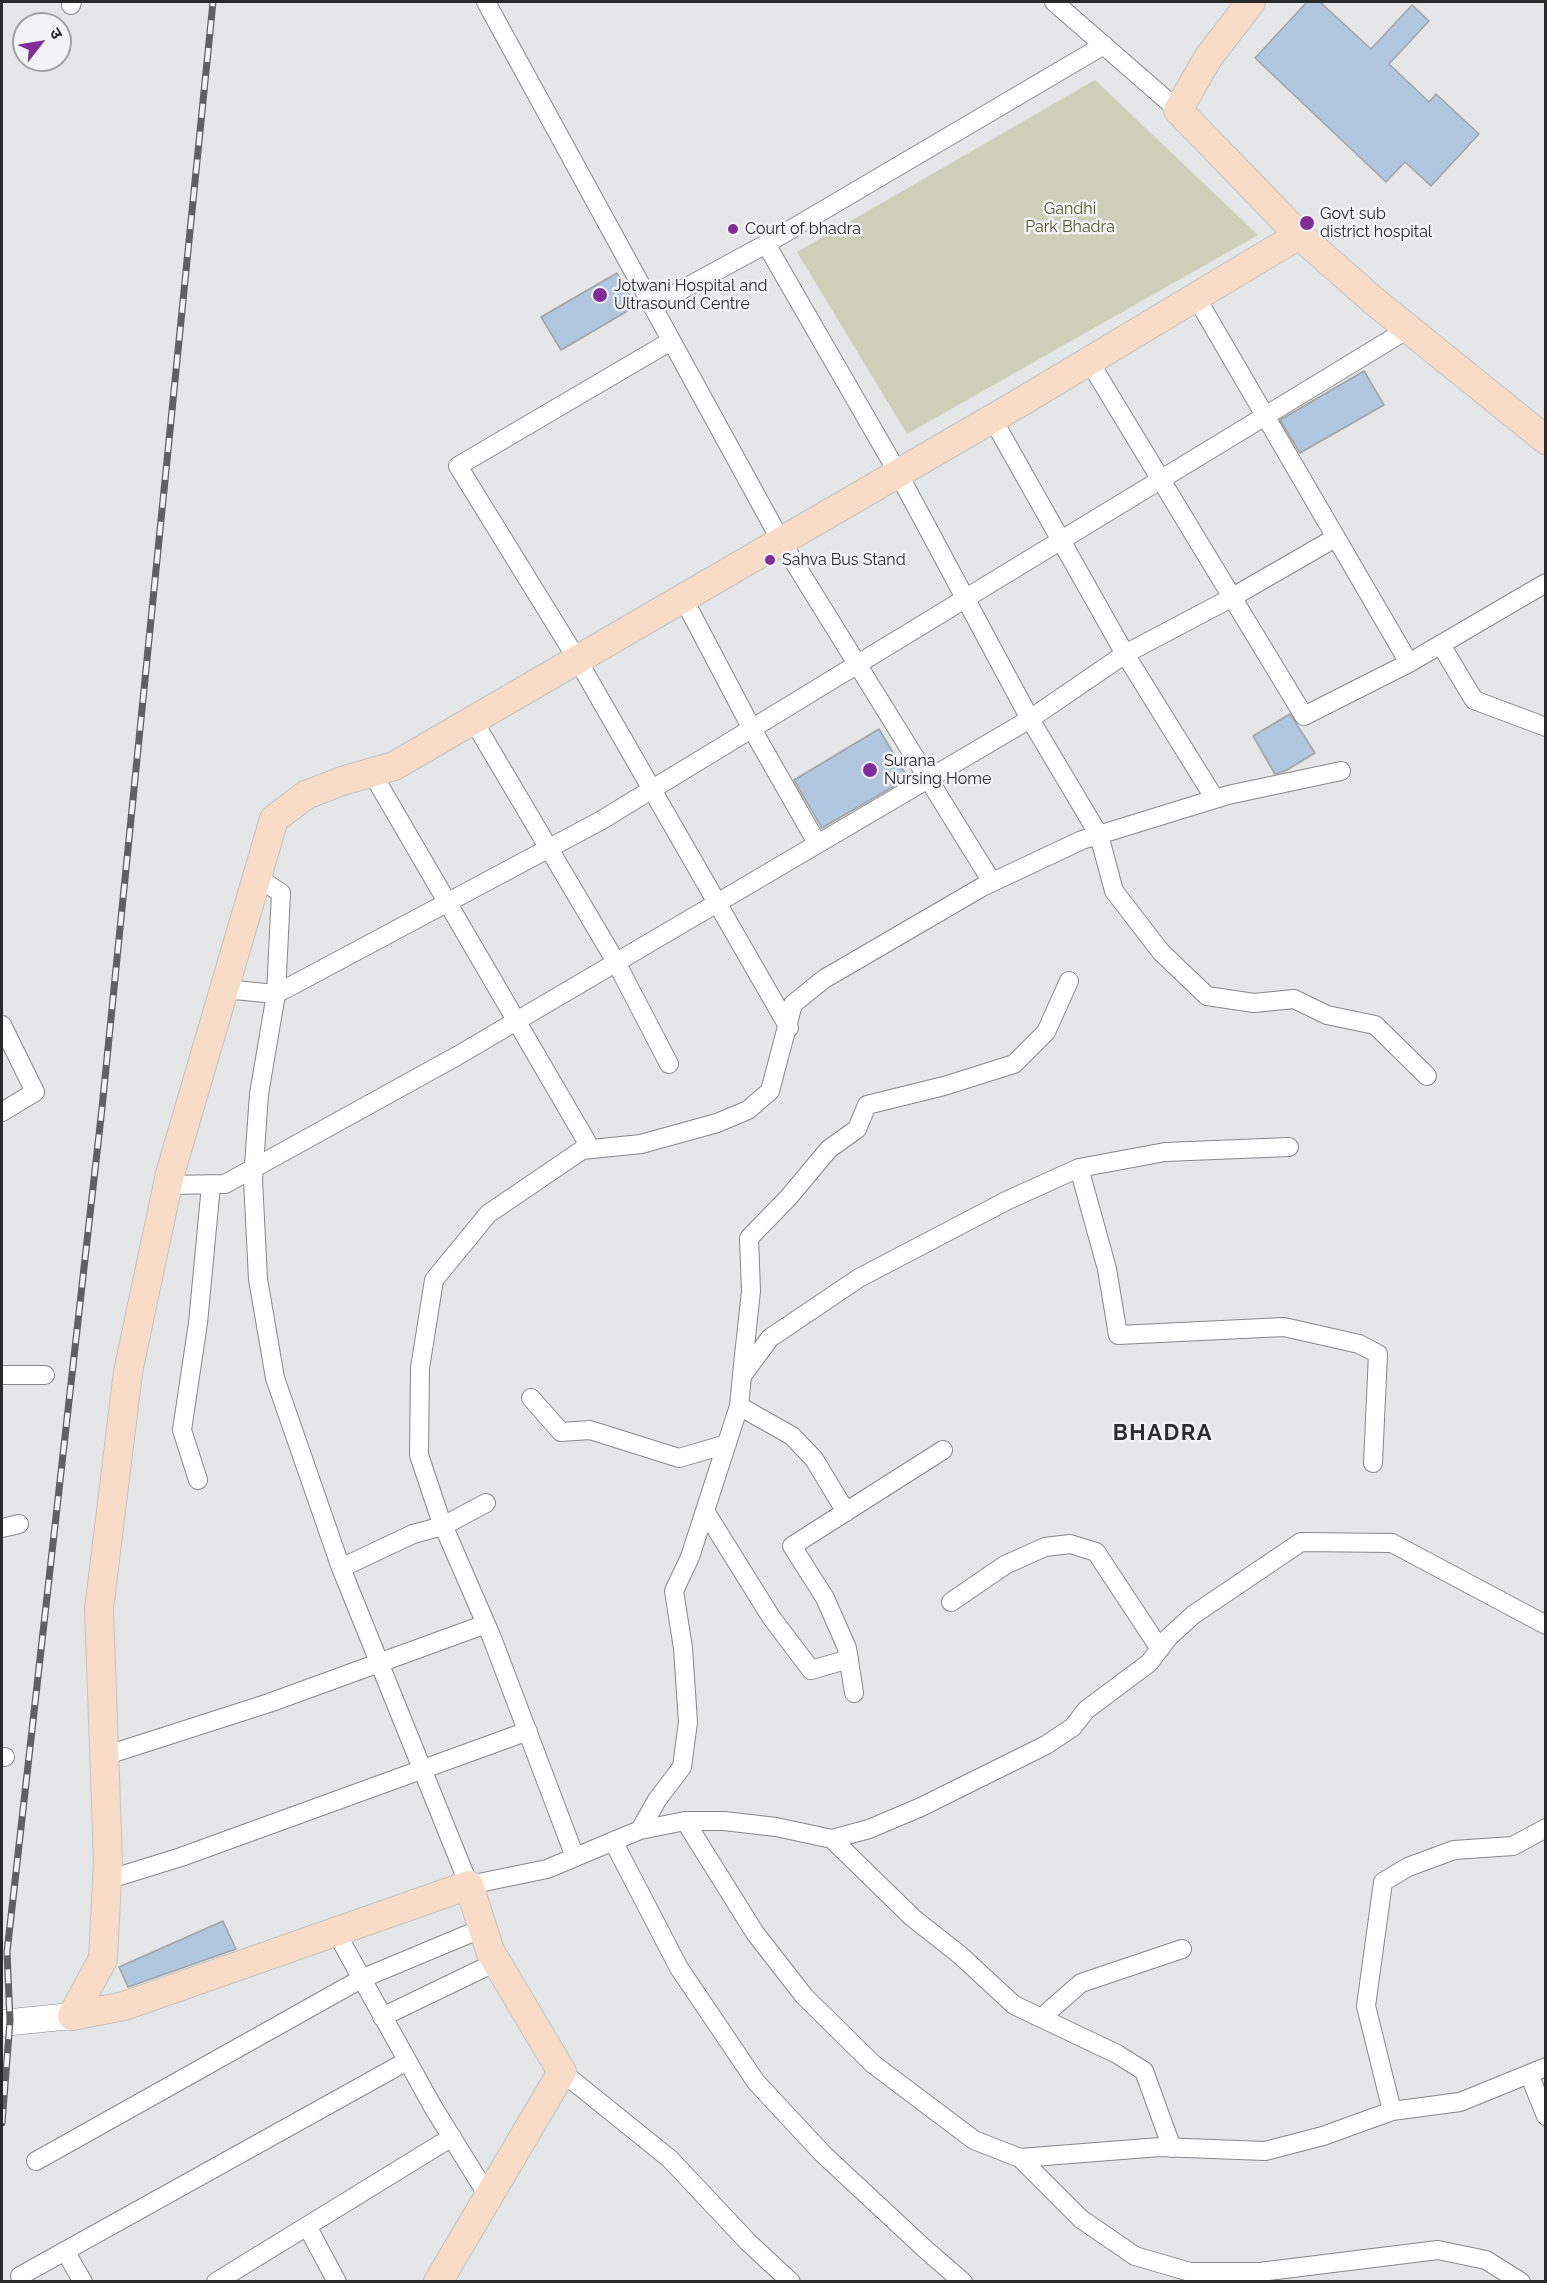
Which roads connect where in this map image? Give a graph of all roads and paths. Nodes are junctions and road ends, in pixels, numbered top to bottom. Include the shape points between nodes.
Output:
1 (486, 2) edge
2 (1054, 2) edge
3 (1251, 2) edge
4 (1104, 45) junction
5 (1179, 110) junction
6 (1299, 235) junction
7 (766, 244) junction
8 (1196, 297) junction
9 (652, 306) junction
10 (1408, 329) junction
11 (671, 341) junction
12 (1089, 361) junction
13 (1265, 417) junction
14 (992, 418) junction
15 (1545, 440) edge
16 (898, 473) junction
17 (1160, 478) junction
18 (1335, 538) junction
19 (1062, 540) junction
20 (781, 541) junction
21 (1545, 583) edge
22 (682, 598) junction
23 (1231, 598) junction
24 (966, 600) junction
25 (1441, 645) junction
26 (1125, 654) junction
27 (577, 659) junction
28 (1409, 663) junction
29 (859, 664) junction
30 (1030, 719) junction
31 (473, 720) junction
32 (1545, 727) edge
33 (752, 729) junction
34 (1341, 771) dead end
35 (372, 772) junction
36 (930, 777) junction
37 (652, 790) junction
38 (1215, 799) junction
39 (1099, 835) junction
40 (817, 843) junction
41 (549, 848) junction
42 (257, 877) junction
43 (992, 882) junction
44 (448, 902) junction
45 (716, 903) junction
46 (616, 962) junction
47 (1069, 981) dead end
48 (224, 988) junction
49 (276, 994) junction
50 (517, 1020) junction
51 (2, 1025) edge
52 (789, 1028) junction
53 (669, 1064) dead end
54 (1427, 1076) dead end
55 (2, 1112) edge
56 (1289, 1147) dead end
57 (591, 1149) junction
58 (255, 1168) junction
59 (1079, 1168) junction
60 (167, 1185) junction
61 (211, 1185) junction
62 (2, 1375) edge
63 (45, 1375) dead end
64 (742, 1376) junction
65 (531, 1398) dead end
66 (739, 1406) junction
67 (727, 1444) junction
68 (943, 1450) dead end
69 (1373, 1463) dead end
70 (198, 1480) dead end
71 (486, 1503) dead end
72 (705, 1511) junction
73 (846, 1512) junction
74 (443, 1526) junction
75 (341, 1568) junction
76 (951, 1602) dead end
77 (486, 1624) junction
78 (1545, 1625) edge
79 (1160, 1649) junction
80 (849, 1659) junction
81 (379, 1664) junction
82 (854, 1693) dead end
83 (528, 1731) junction
84 (104, 1756) junction
85 (422, 1770) junction
86 (685, 1821) junction
87 (1545, 1828) edge
88 (640, 1830) junction
89 (832, 1839) junction
90 (613, 1841) junction
91 (575, 1857) junction
92 (107, 1880) junction
93 (469, 1885) junction
94 (483, 1928) junction
95 (336, 1932) junction
96 (1182, 1949) dead end
97 (496, 1962) junction
98 (361, 1979) junction
99 (72, 2016) junction
100 (382, 2017) junction
101 (1041, 2018) junction
102 (2, 2024) edge
103 (407, 2061) junction
104 (1537, 2071) edge
105 (562, 2072) junction
106 (1392, 2111) junction
107 (1545, 2116) edge
108 (452, 2137) junction
109 (1172, 2148) junction
110 (1020, 2158) junction
111 (36, 2161) dead end
112 (488, 2196) junction
113 (307, 2226) junction
114 (65, 2252) junction
115 (20, 2276) dead end
116 (1191, 2277) edge
117 (83, 2282) edge
118 (216, 2282) edge
119 (337, 2282) edge
120 (438, 2282) edge
121 (791, 2282) edge
122 (963, 2282) edge
123 (1521, 2282) edge

1 - 9 street
2 - 4 street
3 - 5 main road via 1208,58
4 - 5 street
4 - 7 street
5 - 6 main road
6 - 8 main road
6 - 10 main road
7 - 9 street
7 - 16 street
8 - 12 main road
8 - 13 street
9 - 11 street
10 - 13 street
10 - 15 main road
11 - 20 street
11 - 27 street via 458,466
12 - 14 main road
12 - 17 street
13 - 17 street
13 - 18 street
14 - 16 main road
14 - 19 street
16 - 20 main road
16 - 24 street
17 - 19 street
17 - 23 street
18 - 23 street
18 - 28 street
19 - 24 street
19 - 26 street
20 - 22 main road
20 - 29 street
21 - 25 street
22 - 27 main road
22 - 33 street
23 - 26 street
23 - 28 street via 1304,716
24 - 29 street
24 - 30 street
25 - 28 street
25 - 32 street via 1474,700
26 - 30 street
26 - 38 street
27 - 31 main road
27 - 37 street
29 - 33 street
29 - 36 street
30 - 36 street
30 - 39 street
31 - 35 main road via 394,766
31 - 41 street
33 - 37 street
33 - 40 street
34 - 38 street
35 - 42 main road via 306,795 274,819
35 - 44 street
36 - 40 street
36 - 43 street
37 - 41 street
37 - 45 street
38 - 39 street
39 - 43 street
39 - 54 street via 1114,891 1161,952 1207,996 1254,1003 1294,999 1327,1015 1375,1025
40 - 45 street
41 - 44 street
41 - 46 street
42 - 48 main road
42 - 49 street via 281,893
43 - 52 street via 824,979 793,1004
44 - 49 street
44 - 50 street
45 - 46 street
45 - 52 street
46 - 50 street
46 - 53 street
47 - 64 street via 1046,1032 1014,1064 867,1105 857,1129 829,1149 749,1238 751,1291
48 - 49 street
48 - 60 main road
49 - 58 street via 259,1094
50 - 57 street
50 - 58 street
51 - 55 street via 35,1092
52 - 57 street via 770,1091 748,1110 717,1123 641,1144
56 - 59 street via 1165,1152
57 - 74 street via 582,1150 488,1214 434,1280 420,1368 419,1455
58 - 61 street via 225,1184
58 - 75 street via 258,1279 275,1378
59 - 64 street via 1008,1200 859,1278 770,1338
59 - 69 street via 1107,1269 1118,1335 1284,1327 1359,1344 1378,1354
60 - 61 street
60 - 84 main road via 128,1372 99,1609
61 - 70 street via 198,1323 182,1430
62 - 63 street
64 - 66 street
65 - 67 street via 561,1432 590,1430 679,1458
66 - 67 street
66 - 73 street via 792,1436 814,1459
67 - 72 street
68 - 73 street
71 - 74 street
72 - 80 street via 771,1617 811,1670
72 - 88 street via 674,1591 688,1722 682,1767
73 - 80 street via 792,1546 825,1598
74 - 75 street via 413,1534
74 - 77 street
75 - 81 street
76 - 79 street via 1005,1565 1045,1546 1070,1544 1096,1552
77 - 81 street
77 - 83 street
78 - 79 street via 1392,1543 1301,1542 1192,1615
79 - 89 street via 1149,1663 1046,1745 921,1807 869,1829
80 - 82 street
81 - 84 street
81 - 85 street
83 - 85 street
83 - 91 street
84 - 92 main road
85 - 92 street
85 - 93 street
86 - 88 street
86 - 89 street via 776,1827
86 - 110 street via 755,1934 804,1996 873,2064 974,2140
87 - 106 street via 1513,1846 1454,1850 1408,1867 1383,1882 1366,2006
88 - 90 street
89 - 101 street via 913,1918 1014,2005
90 - 91 street
90 - 122 street via 679,1968 756,2082 824,2154
91 - 93 street via 547,1869
92 - 99 main road via 103,1959
93 - 94 main road
93 - 95 main road
94 - 97 main road
94 - 98 street
95 - 98 street
95 - 99 main road via 123,2006
96 - 101 street via 1081,1983
97 - 100 street
97 - 105 main road
98 - 100 street
98 - 111 street
99 - 102 main road
100 - 103 street
101 - 109 street via 1144,2071
103 - 108 street
103 - 114 street
104 - 106 street via 1460,2102
104 - 107 street
105 - 112 main road
105 - 121 street via 670,2159
106 - 109 street via 1323,2136 1264,2151
108 - 112 street
108 - 113 street
109 - 110 street
110 - 116 street via 1081,2219 1135,2256
112 - 120 main road
113 - 118 street
113 - 119 street
114 - 115 street
114 - 117 street
116 - 123 street via 1438,2250 1486,2260

